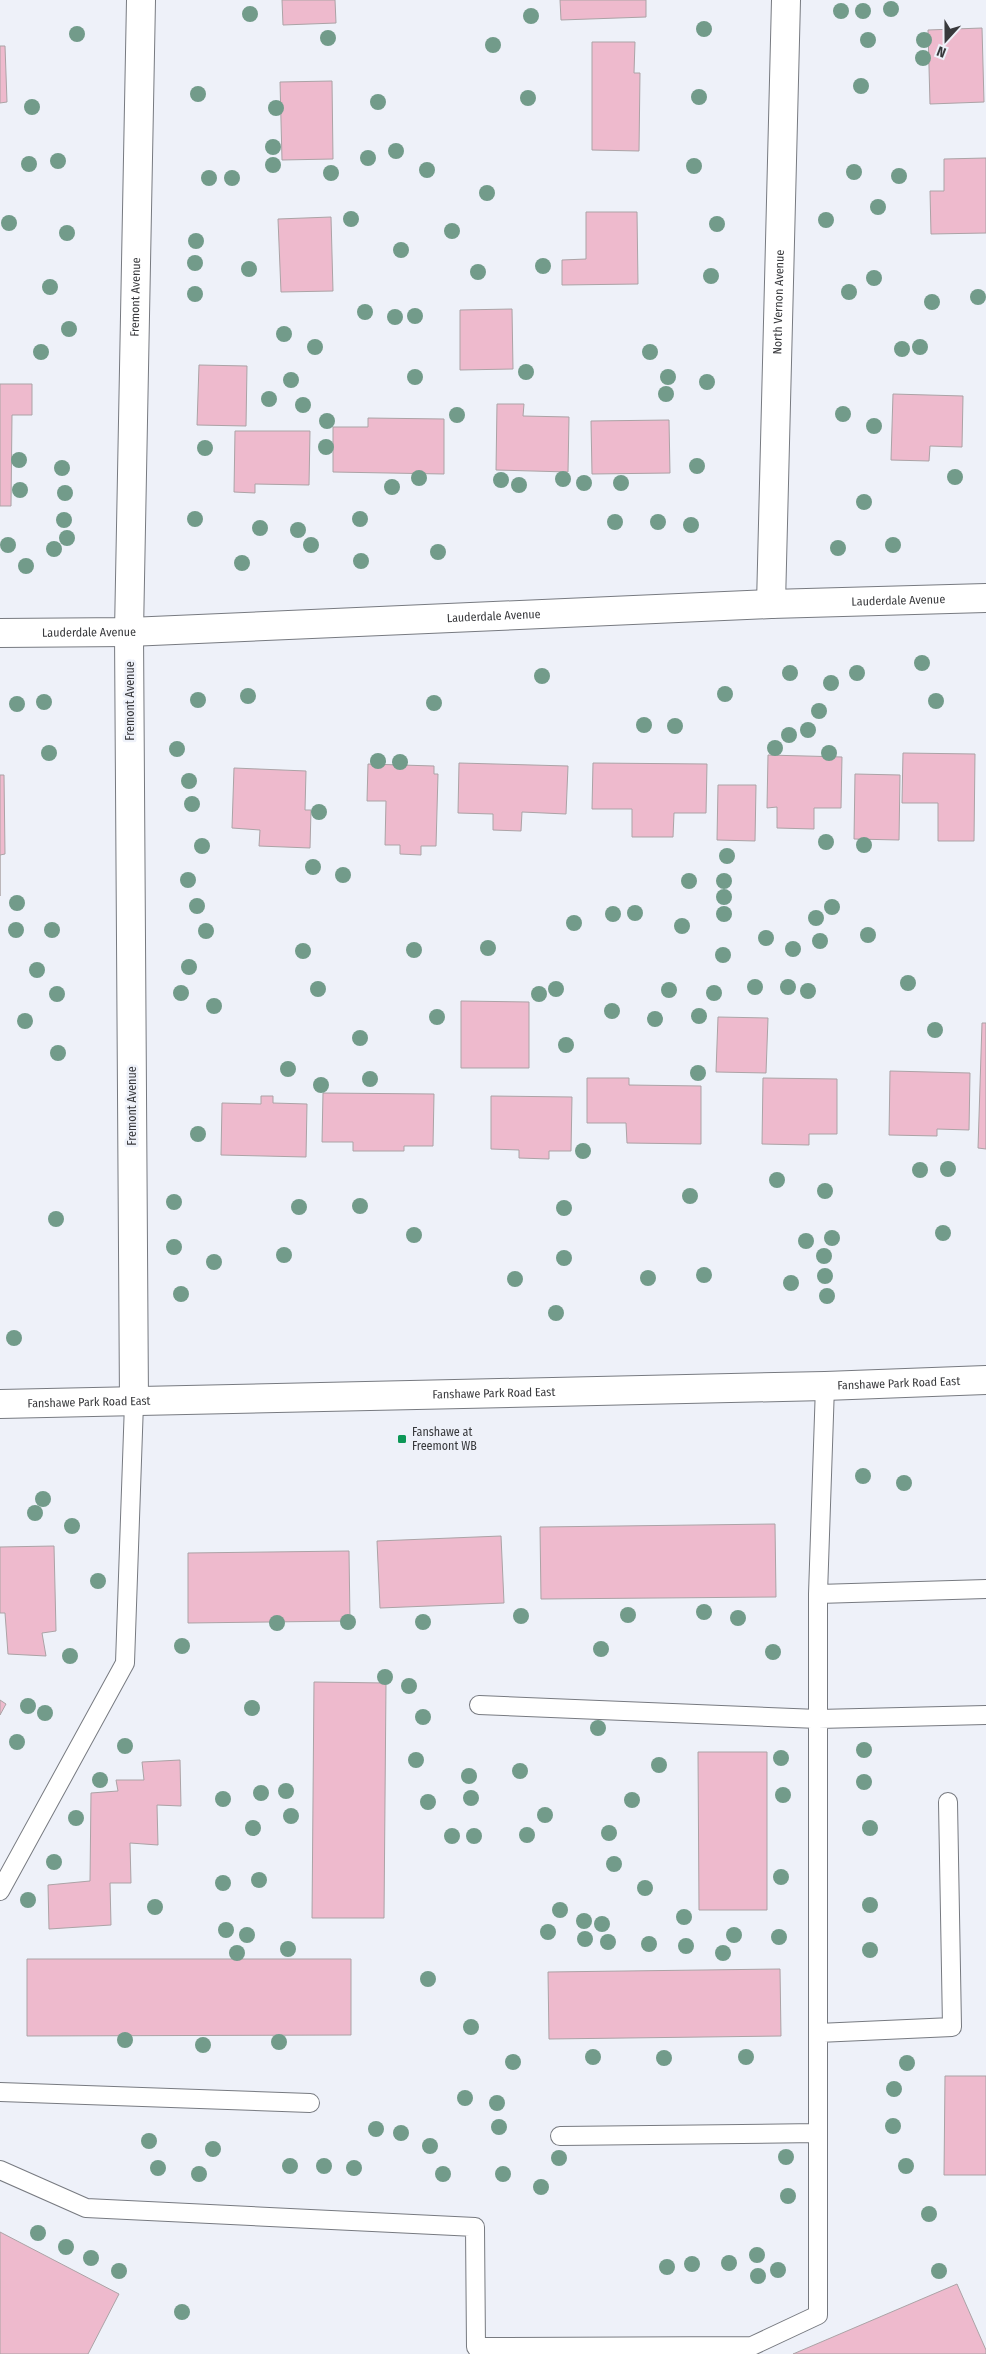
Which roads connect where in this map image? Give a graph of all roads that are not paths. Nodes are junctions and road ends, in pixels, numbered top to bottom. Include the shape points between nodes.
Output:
1 (141, 0) edge
2 (786, 0) edge
3 (986, 598) edge
4 (772, 604) junction
5 (129, 632) junction
6 (0, 633) edge
7 (986, 1380) edge
8 (825, 1386) junction
9 (134, 1403) junction
10 (0, 1404) edge
11 (986, 1589) edge
12 (818, 1594) junction
13 (479, 1705) dead end
14 (986, 1715) edge
15 (818, 1719) junction
16 (948, 1802) dead end
17 (0, 1891) edge
18 (818, 2033) junction
19 (0, 2092) edge
20 (310, 2103) dead end
21 (818, 2134) junction
22 (560, 2136) dead end
23 (0, 2170) edge

1 - 5 street, Fremont Avenue
2 - 4 street, North Vernon Avenue
3 - 4 street, Lauderdale Avenue
4 - 5 street, Lauderdale Avenue
5 - 6 street, Lauderdale Avenue
5 - 9 street, Fremont Avenue
7 - 8 street, Fanshawe Park Road East
8 - 9 street, Fanshawe Park Road East via 315,1396
8 - 12 lane
9 - 10 street, Fanshawe Park Road East
9 - 17 lane via 125,1663
11 - 12 lane
12 - 15 lane
13 - 15 lane
14 - 15 lane
15 - 18 lane
16 - 18 lane via 952,2027
18 - 21 lane
19 - 20 lane
21 - 22 lane
21 - 23 lane via 818,2315 752,2346 476,2347 475,2227 86,2208

